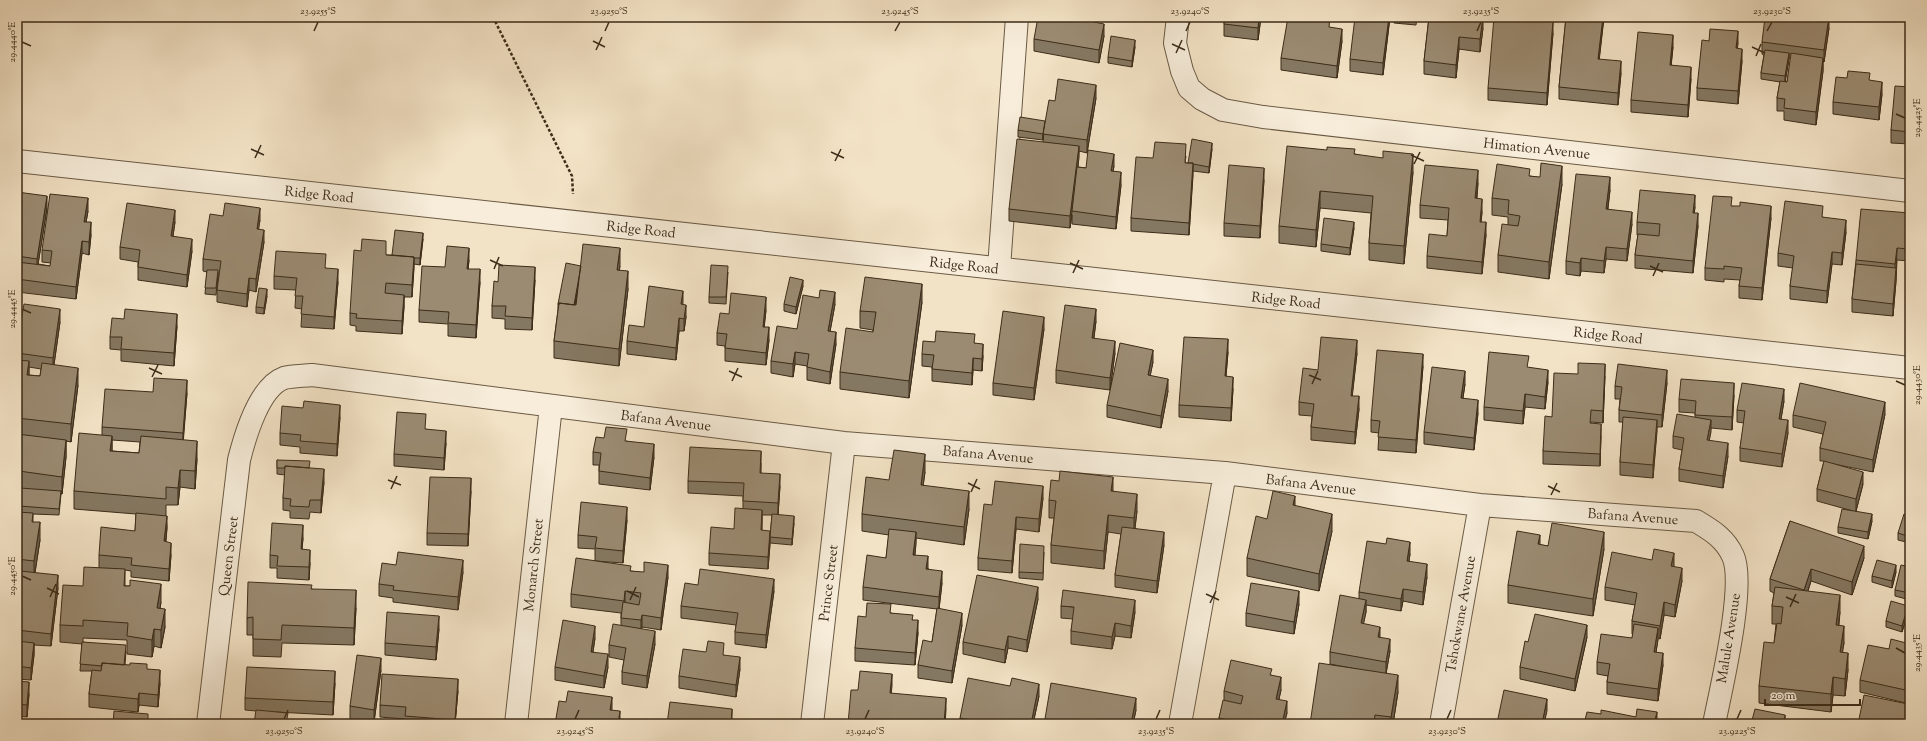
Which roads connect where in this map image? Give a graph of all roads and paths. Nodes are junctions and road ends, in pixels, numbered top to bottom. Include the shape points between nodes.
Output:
1 (494, 17) edge
2 (1017, 17) edge
3 (1178, 17) edge
4 (17, 161) edge
5 (1910, 191) edge
6 (574, 222) junction
7 (999, 268) junction
8 (1910, 368) edge
9 (265, 394) joint
10 (551, 406) junction
11 (844, 443) junction
12 (1225, 473) junction
13 (1480, 505) junction
14 (1717, 533) joint
15 (208, 724) edge
16 (516, 724) edge
17 (812, 724) edge
18 (1180, 724) edge
19 (1441, 724) edge
20 (1714, 724) edge

1 - 6 path via 572,176
2 - 7 street
3 - 5 street, Himation Avenue via 1175,43 1189,88 1202,99 1223,110 1263,117
4 - 6 street, Ridge Road
6 - 7 street, Ridge Road
7 - 8 street, Ridge Road
9 - 10 street, Bafana Avenue via 283,378 312,375
9 - 15 street, Queen Street via 249,426 239,460
10 - 11 street, Bafana Avenue
10 - 16 street, Monarch Street
11 - 12 street, Bafana Avenue
11 - 17 street, Prince Street
12 - 13 street, Bafana Avenue
12 - 18 street
13 - 14 street, Bafana Avenue via 1696,521
13 - 19 street, Tshokwane Avenue
14 - 20 street, Malule Avenue via 1733,556 1737,580 1734,614

